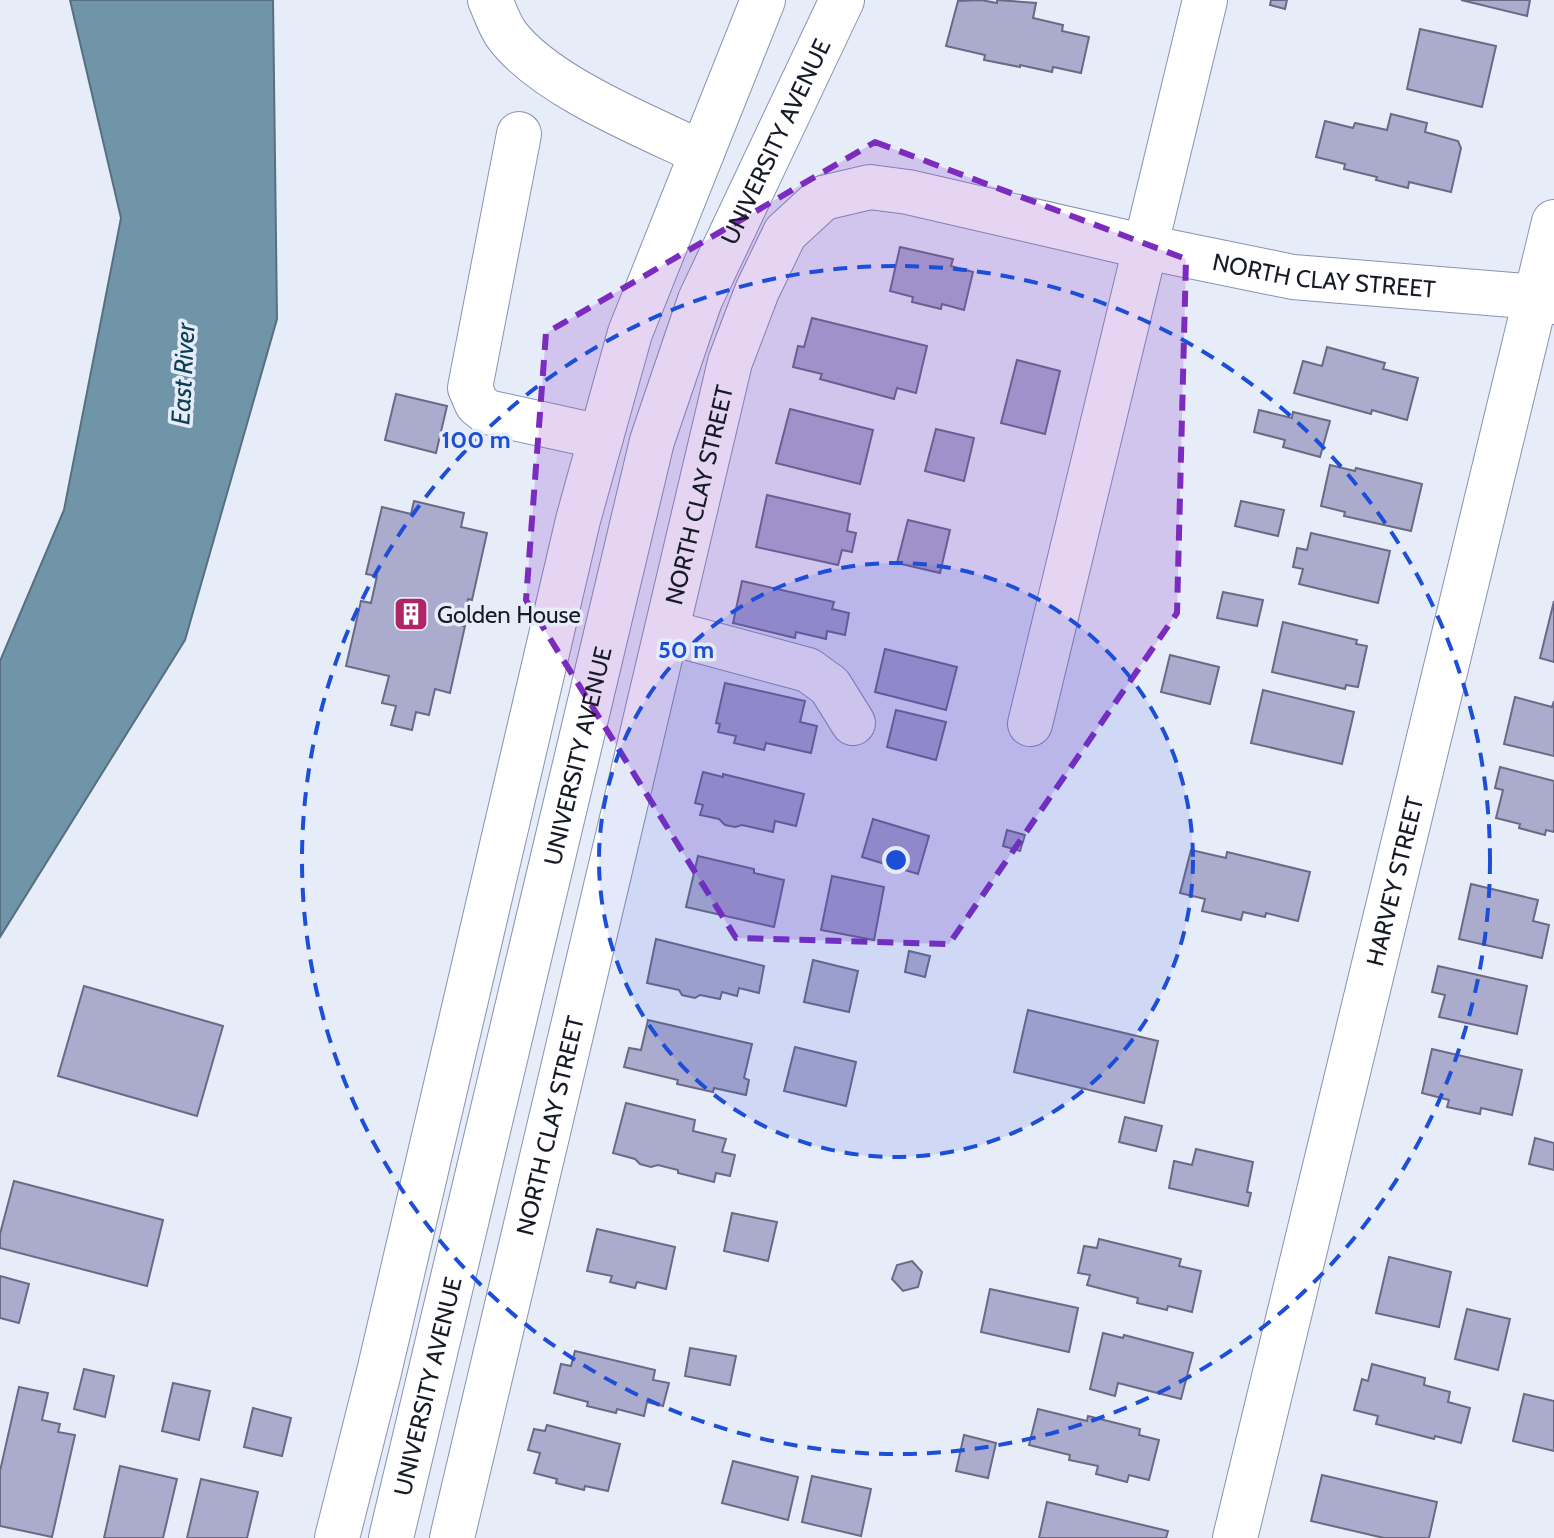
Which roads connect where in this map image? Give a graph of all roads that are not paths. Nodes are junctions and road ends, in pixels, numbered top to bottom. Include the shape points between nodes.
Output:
1 (490, 0) edge
2 (763, 0) edge
3 (842, 0) edge
4 (1205, 0) edge
5 (519, 134) dead end
6 (702, 153) junction
7 (1554, 222) edge
8 (1146, 247) junction
9 (1545, 299) edge
10 (601, 437) junction
11 (667, 632) junction
12 (853, 723) dead end
13 (1030, 724) dead end
14 (337, 1538) edge
15 (391, 1538) edge
16 (452, 1538) edge
17 (1235, 1538) edge

1 - 6 street via 506,34 543,69 622,116
2 - 6 street, UNIVERSITY AVENUE
3 - 15 street, UNIVERSITY AVENUE via 700,300 652,441
4 - 8 street
5 - 10 street via 470,388 487,412
6 - 10 street, UNIVERSITY AVENUE via 630,333
7 - 9 street, HARVEY STREET
8 - 9 street, NORTH CLAY STREET via 1293,277
8 - 11 street, NORTH CLAY STREET via 908,192 870,187 823,198 785,233 730,362
8 - 13 street
9 - 17 street, HARVEY STREET
10 - 14 street, UNIVERSITY AVENUE
11 - 12 street via 808,670 830,686
11 - 16 street, NORTH CLAY STREET

